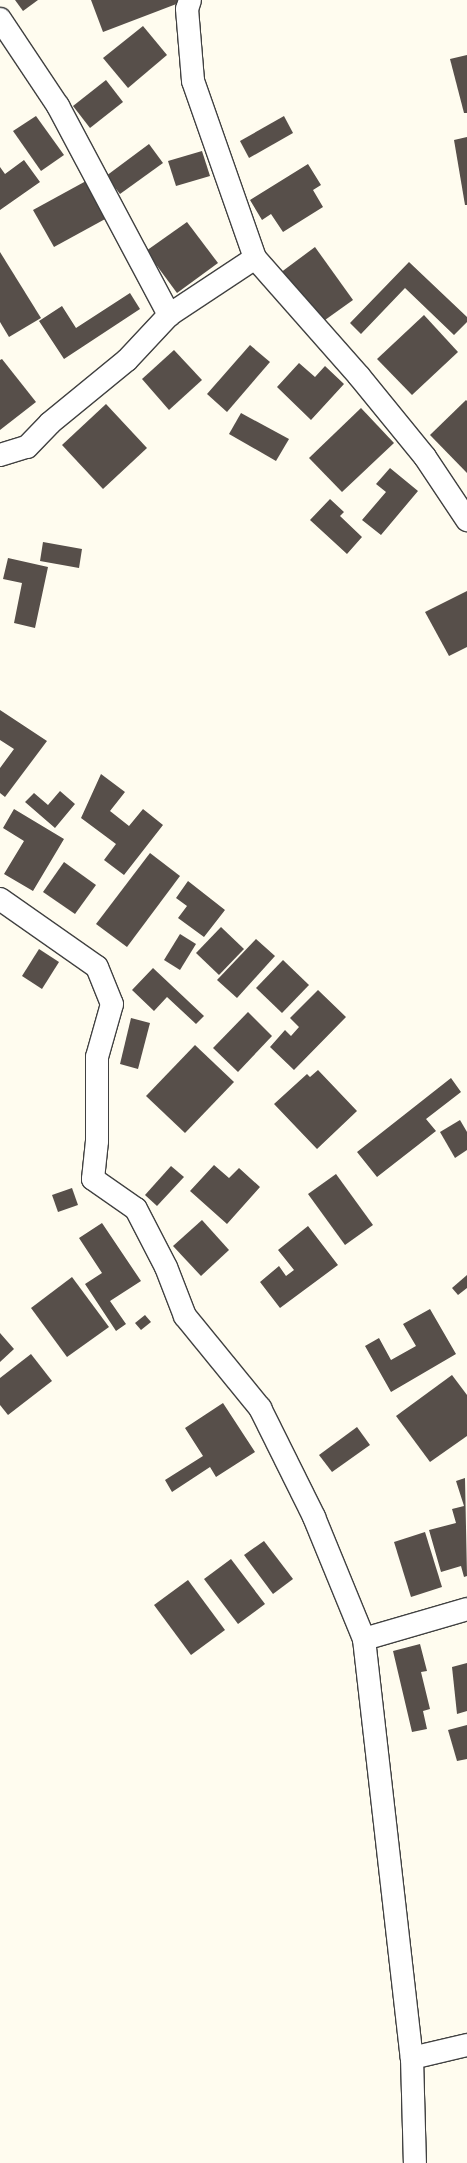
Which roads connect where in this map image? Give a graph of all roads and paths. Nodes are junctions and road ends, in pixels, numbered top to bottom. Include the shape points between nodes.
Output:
1 (190, 0) edge
2 (0, 19) edge
3 (255, 258) junction
4 (169, 315) junction
5 (0, 455) edge
6 (467, 520) edge
7 (0, 899) edge
8 (467, 1610) edge
9 (364, 1638) junction
10 (467, 2045) edge
11 (412, 2058) junction
12 (416, 2163) edge

1 - 3 street via 188,10 193,81
2 - 4 street via 58,106
3 - 4 street
3 - 6 street via 359,376 425,457
4 - 5 street via 127,360 50,423 27,447
7 - 9 street via 97,967 112,1004 97,1057 97,1141 93,1179 136,1209 166,1267 185,1316 260,1408 314,1517
8 - 9 street
9 - 11 street
10 - 11 street
11 - 12 street

